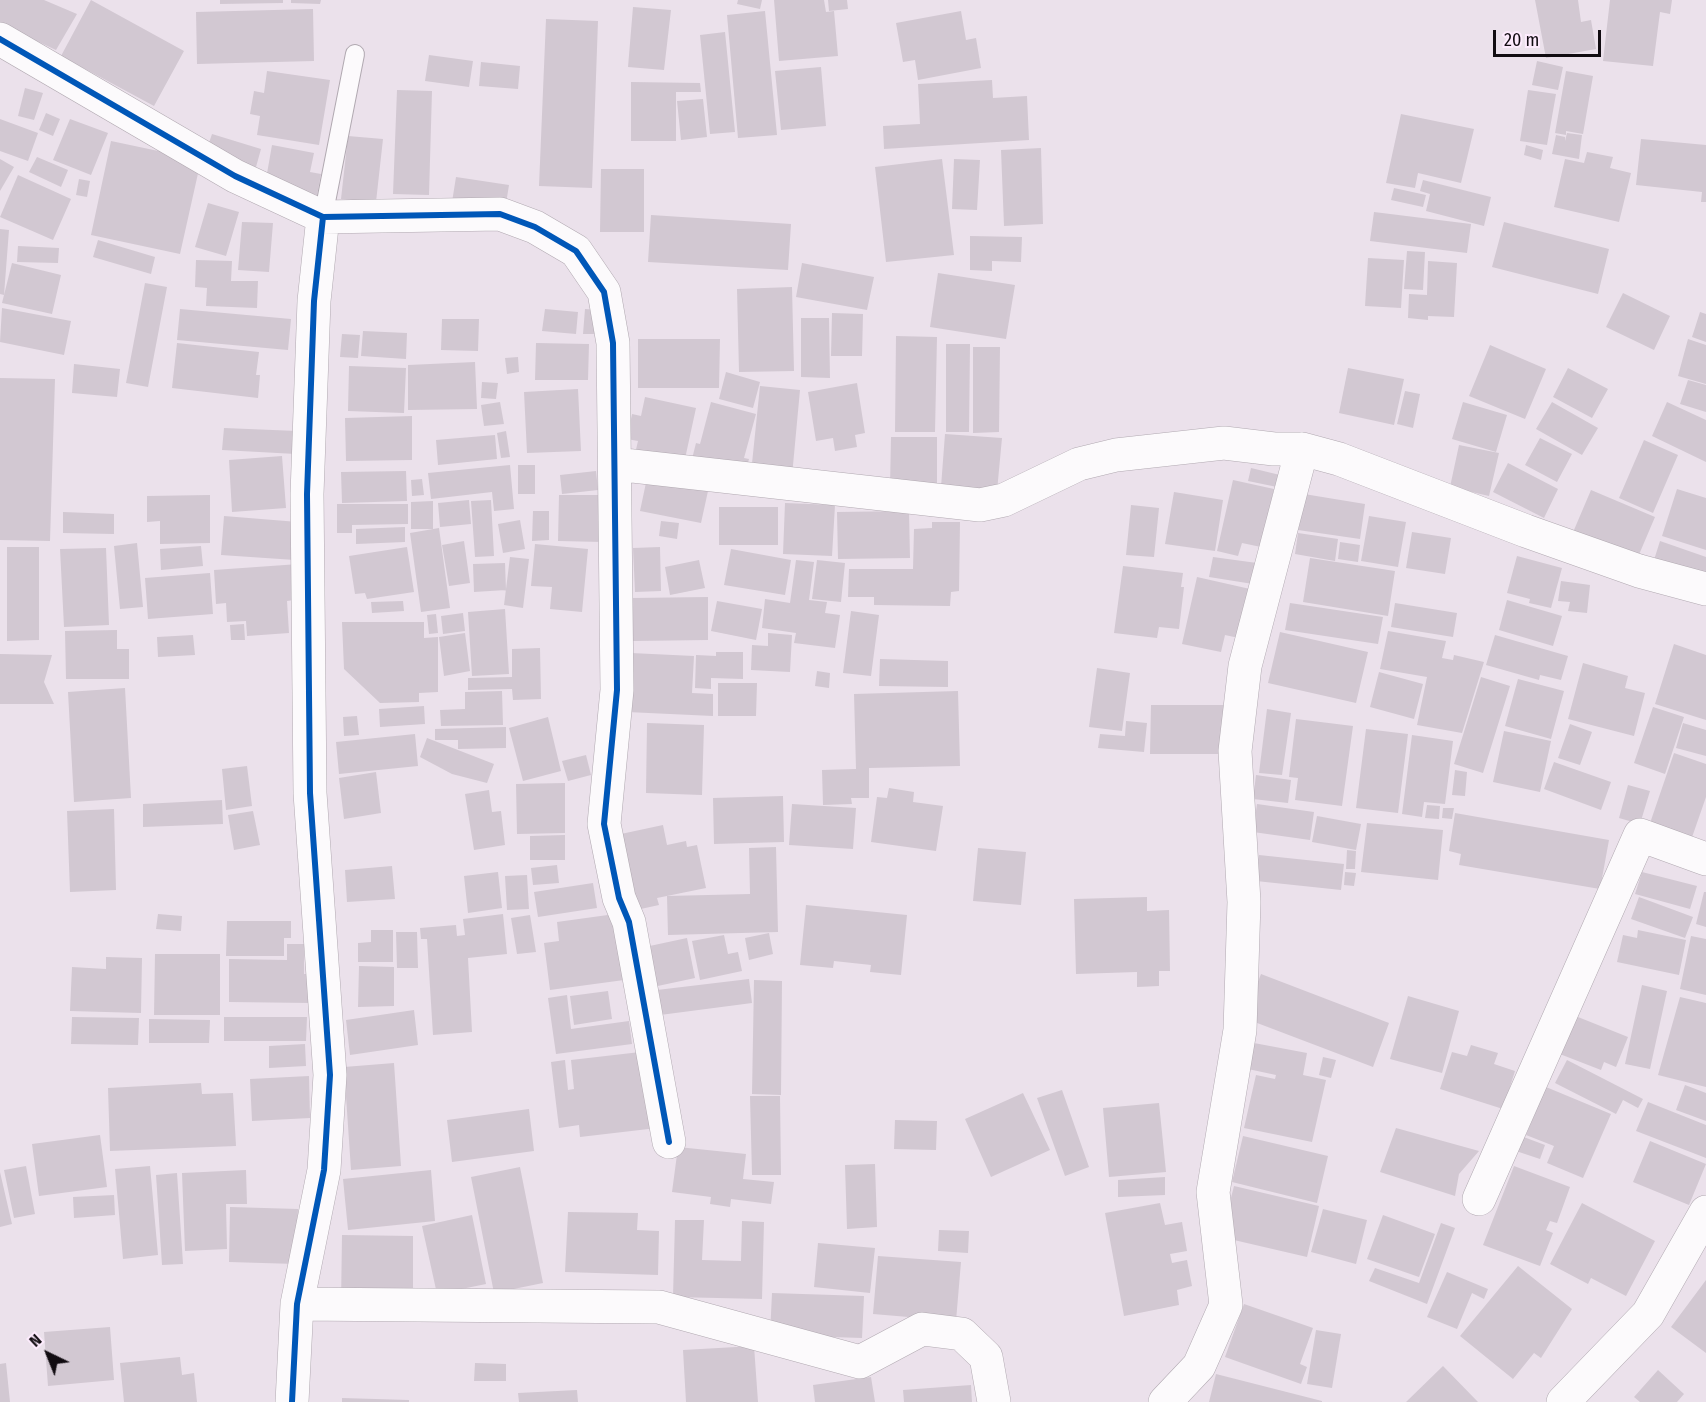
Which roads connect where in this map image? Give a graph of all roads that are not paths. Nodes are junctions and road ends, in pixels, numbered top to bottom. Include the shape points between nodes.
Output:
1 (0, 39) edge
2 (355, 54) dead end
3 (323, 217) junction
4 (1302, 449) junction
5 (615, 464) junction
6 (1706, 589) edge
7 (1706, 859) edge
8 (669, 1142) dead end
9 (1479, 1199) dead end
10 (1706, 1212) edge
11 (297, 1304) junction
12 (292, 1402) edge
13 (994, 1402) edge
14 (1165, 1402) edge
15 (1563, 1402) edge

1 - 3 street via 235,176
2 - 3 lane
3 - 5 street via 500,214 535,227 576,251 604,292 613,343
3 - 11 street via 314,301 307,494 310,794 330,1075 324,1170
4 - 5 street via 1224,443 1116,455 1079,464 1004,500 980,505
4 - 6 street via 1339,459 1639,571
4 - 14 street via 1245,666 1235,751 1244,902 1240,1030 1212,1192 1226,1305 1199,1366
5 - 8 street via 617,690 604,824 619,898 629,922
7 - 9 street via 1640,835
10 - 15 street via 1648,1314
11 - 12 street
11 - 13 street via 659,1307 860,1362 922,1329 962,1334 986,1357

